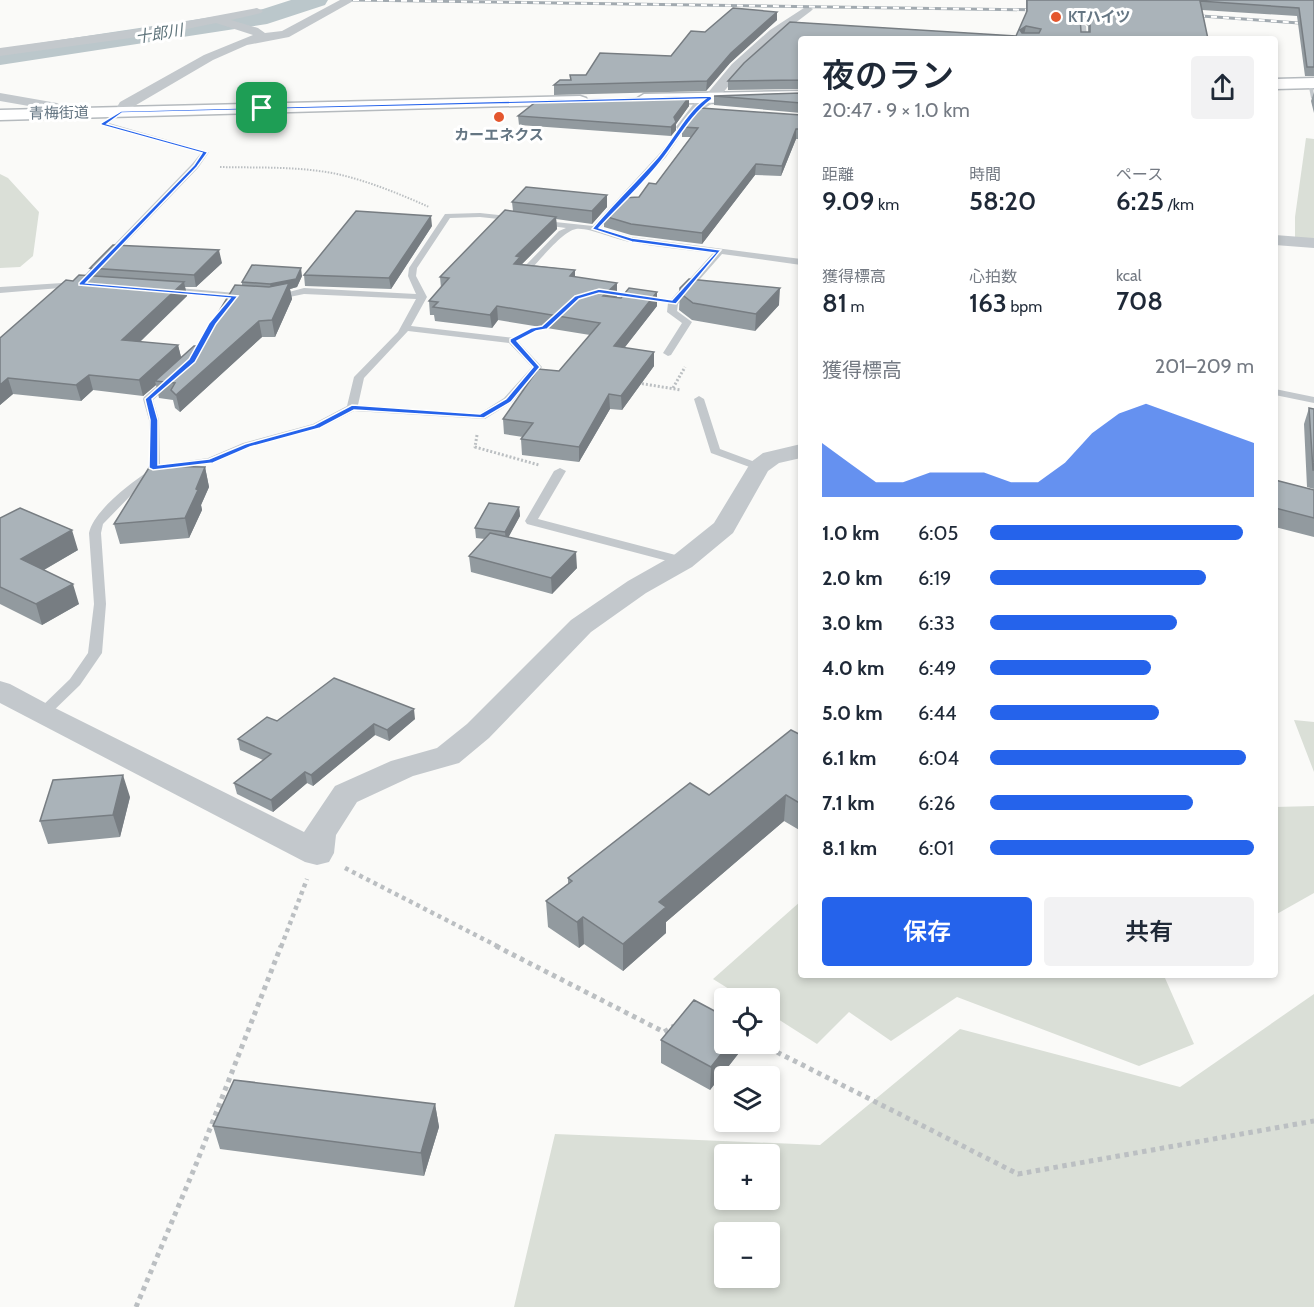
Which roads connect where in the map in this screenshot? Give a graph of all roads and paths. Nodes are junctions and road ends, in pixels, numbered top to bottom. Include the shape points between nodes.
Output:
1 (349, 0) edge
2 (810, 4) edge
3 (257, 11) dead end
4 (217, 19) junction
5 (786, 24) junction
6 (809, 25) edge
7 (1083, 26) edge
8 (1084, 36) edge
9 (260, 38) junction
10 (0, 52) edge
11 (1278, 84) edge
12 (1313, 88) edge
13 (798, 96) edge
14 (0, 97) edge
15 (711, 98) junction
16 (595, 100) edge
17 (630, 100) edge
18 (696, 110) junction
19 (121, 112) junction
20 (726, 112) edge
21 (50, 113) junction
22 (0, 115) edge
23 (683, 127) joint
24 (195, 166) junction
25 (448, 216) junction
26 (522, 220) edge
27 (533, 221) edge
28 (575, 226) junction
29 (595, 229) junction
30 (1278, 240) edge
31 (1314, 243) edge
32 (719, 252) junction
33 (798, 262) edge
34 (528, 267) edge
35 (81, 284) junction
36 (92, 285) edge
37 (57, 286) junction
38 (0, 290) edge
39 (158, 290) edge
40 (50, 295) edge
41 (234, 296) junction
42 (422, 297) junction
43 (662, 301) dead end
44 (673, 303) junction
45 (227, 305) edge
46 (553, 320) edge
47 (405, 328) junction
48 (512, 340) junction
49 (668, 353) dead end
50 (175, 376) edge
51 (628, 381) edge
52 (1278, 393) edge
53 (699, 399) joint
54 (1314, 400) edge
55 (352, 408) junction
56 (481, 417) junction
57 (798, 452) edge
58 (759, 467) junction
59 (161, 468) junction
60 (560, 471) joint
61 (682, 561) junction
62 (0, 690) edge
63 (42, 714) junction
64 (317, 853) junction
65 (681, 1022) edge
66 (780, 1054) edge
67 (1314, 1122) edge
68 (136, 1307) edge

1 - 9 street via 285,34
2 - 5 street
3 - 4 street
4 - 9 street via 254,31
4 - 10 street
5 - 6 street
5 - 15 street via 737,67
7 - 8 lane
9 - 19 street via 243,42 195,66 125,105
11 - 12 main road
13 - 15 main road
14 - 21 street via 57,107
15 - 17 main road
15 - 18 street
16 - 19 main road, 青梅街道
18 - 20 street
18 - 23 street
19 - 21 main road, 青梅街道
19 - 24 lane via 103,124 205,152
21 - 22 main road, 青梅街道
23 - 29 lane via 663,155
24 - 25 path via 338,174 413,199
24 - 35 lane
25 - 26 lane
25 - 42 lane via 413,268 412,276
27 - 28 lane
28 - 29 lane
28 - 34 lane via 562,233
29 - 32 lane via 632,240
30 - 31 street
32 - 33 lane
32 - 44 lane
35 - 36 lane
35 - 37 lane
37 - 38 lane
37 - 40 lane
39 - 41 lane
41 - 42 lane via 272,298 304,291
41 - 45 lane
42 - 47 lane
43 - 44 lane
44 - 49 lane via 672,312 687,322
46 - 48 path via 545,328
47 - 48 lane
47 - 55 lane via 359,376
48 - 56 lane via 537,367 508,400
50 - 59 lane via 148,399 154,420 153,468
51 - 53 path via 694,392
52 - 54 lane
53 - 58 lane via 715,451
55 - 56 lane
55 - 59 lane via 317,426 247,445 210,461
56 - 60 path via 474,447
57 - 58 street via 771,458
58 - 61 street via 724,528
59 - 63 lane via 135,485 97,523 94,533 100,604 95,653 75,682
60 - 61 lane via 531,521
61 - 64 street via 581,626 478,731 448,756 402,768 346,794 319,834
62 - 63 street
63 - 64 street
64 - 65 path via 664,1032
64 - 68 path
66 - 67 path via 1018,1174

